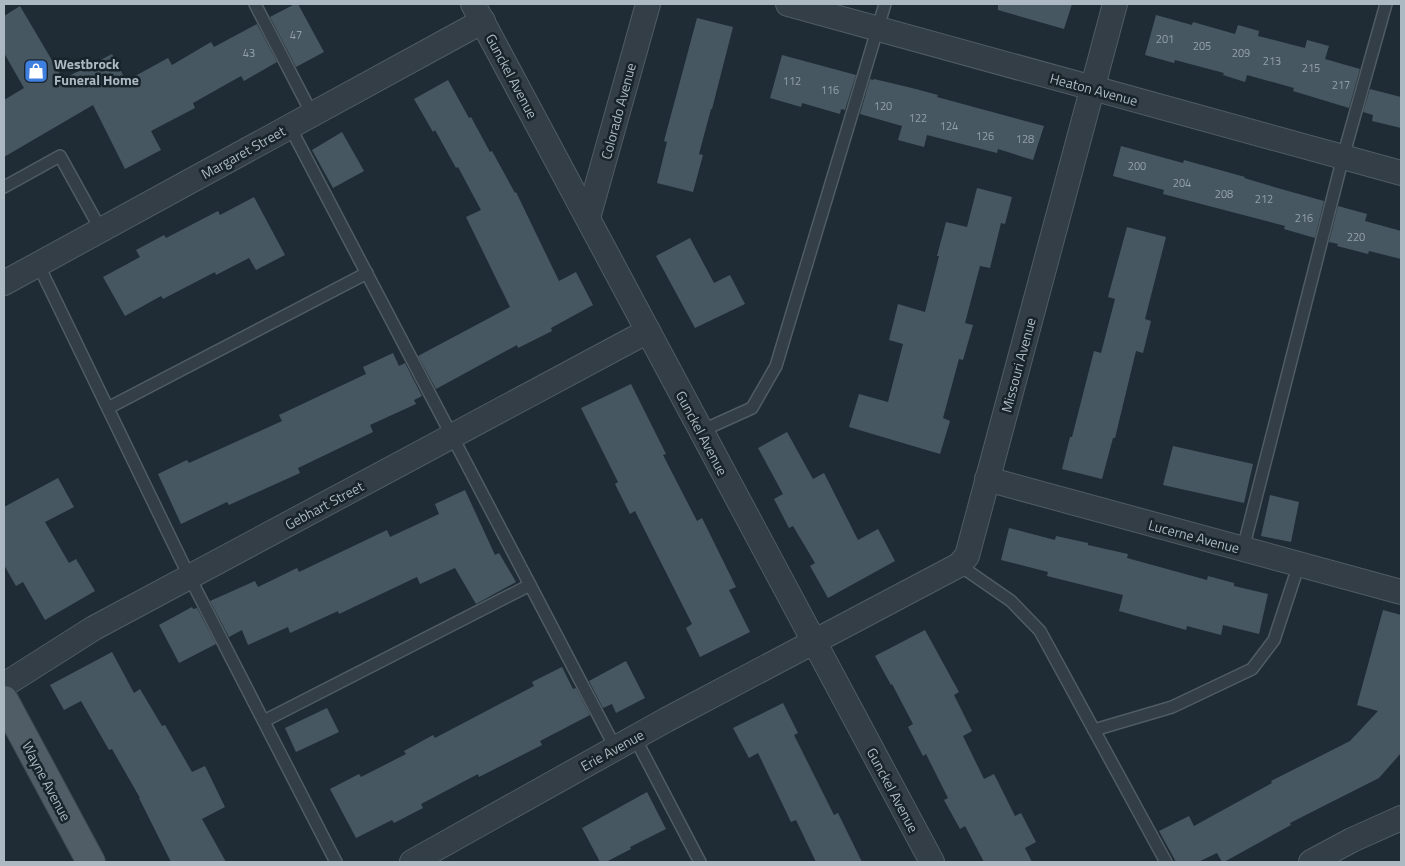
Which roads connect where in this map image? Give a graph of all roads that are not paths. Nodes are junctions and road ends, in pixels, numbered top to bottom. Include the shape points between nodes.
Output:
1 (255, 4) edge
2 (648, 4) edge
3 (788, 4) edge
4 (885, 4) edge
5 (1115, 4) edge
6 (1386, 4) edge
7 (478, 12) edge
8 (878, 29) junction
9 (1092, 88) junction
10 (312, 114) junction
11 (290, 127) junction
12 (1343, 157) junction
13 (1401, 173) edge
14 (4, 187) edge
15 (588, 218) junction
16 (101, 230) junction
17 (38, 264) junction
18 (366, 274) junction
19 (4, 283) edge
20 (648, 331) junction
21 (108, 408) junction
22 (701, 431) junction
23 (452, 436) junction
24 (988, 479) junction
25 (1243, 549) junction
26 (1299, 564) junction
27 (959, 565) junction
28 (189, 576) junction
29 (530, 585) junction
30 (1401, 592) edge
31 (814, 642) junction
32 (4, 685) edge
33 (4, 700) edge
34 (264, 721) junction
35 (1094, 730) junction
36 (625, 743) junction
37 (1401, 818) edge
38 (91, 862) edge
39 (336, 862) edge
40 (412, 862) edge
41 (700, 862) edge
42 (932, 862) edge
43 (1166, 862) edge
44 (1311, 862) edge

1 - 10 lane
2 - 15 street, Colorado Avenue
3 - 8 street, Heaton Avenue
4 - 8 lane
5 - 9 street, Missouri Avenue
6 - 12 lane
7 - 10 street, Margaret Street
7 - 15 street, Gunckel Avenue
8 - 9 street, Heaton Avenue
8 - 22 lane via 776,366 752,408
9 - 12 street, Heaton Avenue
9 - 24 street, Missouri Avenue
10 - 11 street, Margaret Street
11 - 16 street, Margaret Street
11 - 18 lane
12 - 13 street, Heaton Avenue
12 - 25 lane
14 - 16 lane via 60,156
15 - 20 street, Gunckel Avenue
16 - 17 street, Margaret Street
17 - 19 street, Margaret Street
17 - 21 lane
18 - 21 lane
18 - 23 lane
20 - 22 street, Gunckel Avenue
20 - 23 street, Gebhart Street
21 - 28 lane
22 - 31 street, Gunckel Avenue
23 - 28 street, Gebhart Street
23 - 29 lane
24 - 25 street, Lucerne Avenue
24 - 27 street, Missouri Avenue via 967,556
25 - 26 street, Lucerne Avenue
26 - 30 street, Lucerne Avenue
26 - 35 lane via 1274,640 1252,669 1172,707
27 - 31 street
27 - 35 lane via 1011,601 1040,631
28 - 32 street, Gebhart Street via 94,628
28 - 34 lane
29 - 34 lane
29 - 36 lane
31 - 36 street, Erie Avenue
31 - 42 street, Gunckel Avenue
33 - 38 main road, Wayne Avenue
34 - 39 lane
35 - 43 lane
36 - 40 street, Erie Avenue
36 - 41 lane
37 - 44 street

